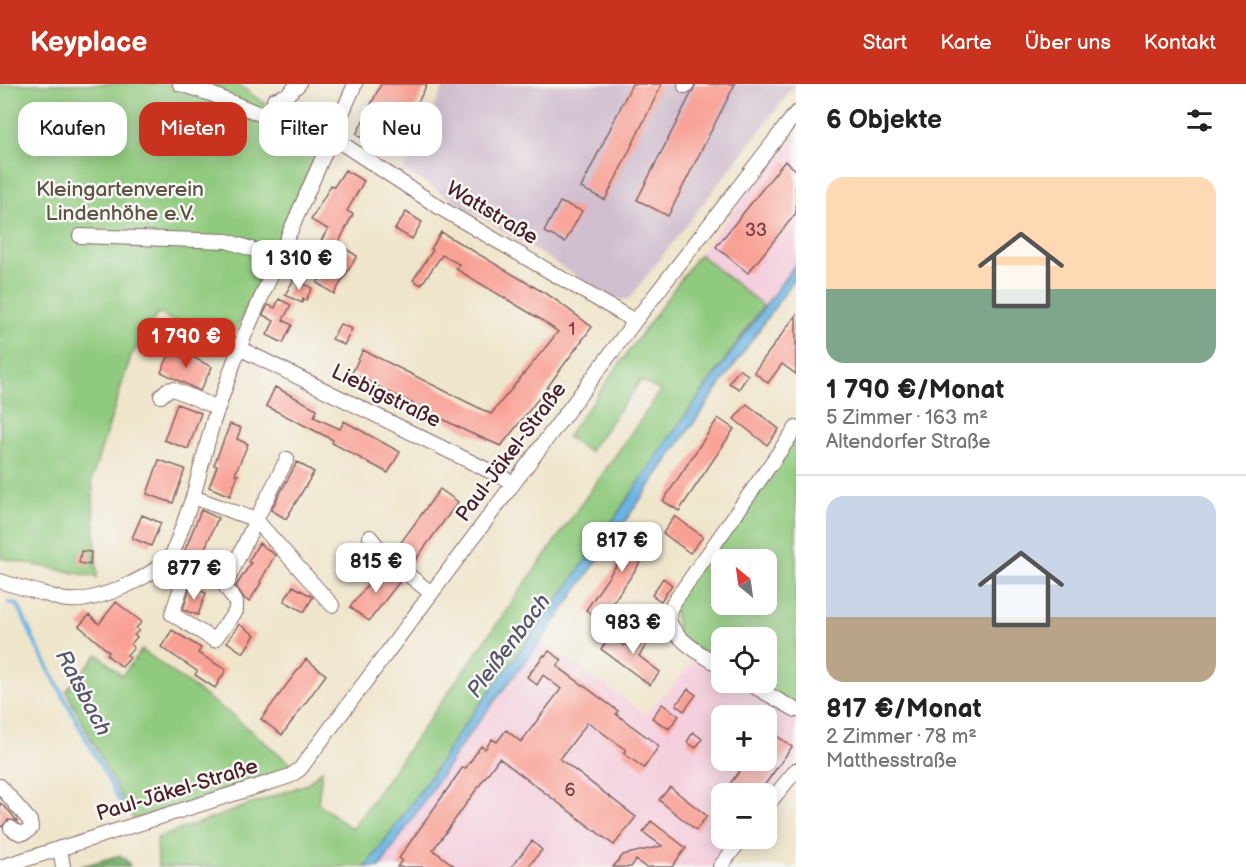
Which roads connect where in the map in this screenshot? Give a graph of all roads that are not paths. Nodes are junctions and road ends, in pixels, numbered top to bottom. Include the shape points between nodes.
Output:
1 (180, 84) edge
2 (299, 84) edge
3 (355, 84) edge
4 (274, 100) dead end
5 (347, 102) edge
6 (796, 112) edge
7 (259, 114) edge
8 (348, 147) edge
9 (323, 156) edge
10 (80, 236) dead end
11 (279, 258) junction
12 (634, 321) junction
13 (239, 348) junction
14 (161, 396) dead end
15 (218, 408) junction
16 (796, 428) edge
17 (287, 459) dead end
18 (514, 483) junction
19 (194, 497) junction
20 (256, 520) junction
21 (370, 537) dead end
22 (168, 560) junction
23 (0, 581) edge
24 (431, 593) junction
25 (332, 605) dead end
26 (711, 660) edge
27 (766, 693) edge
28 (796, 710) edge
29 (796, 770) edge
30 (0, 786) edge
31 (777, 793) edge
32 (12, 828) dead end
33 (60, 848) junction
34 (734, 849) edge
35 (2, 863) edge
36 (63, 867) edge
37 (720, 867) edge

1 - 7 street
2 - 4 street
3 - 5 street
6 - 12 street, Paul-Jäkel-Straße
8 - 12 street, Wattstraße via 442,209
9 - 11 street
10 - 11 street via 227,242
11 - 13 street
12 - 18 street, Paul-Jäkel-Straße
13 - 15 street
13 - 18 street, Liebigstraße
14 - 15 street via 173,389
15 - 19 street
16 - 26 street via 669,614 677,634
17 - 20 street
18 - 24 street, Paul-Jäkel-Straße
19 - 20 street
19 - 22 street
20 - 22 street via 225,586 236,602 236,611 214,640 172,614 183,580
20 - 25 street
21 - 24 street via 386,557
22 - 23 street via 131,584 92,598 68,601
24 - 33 street, Paul-Jäkel-Straße via 307,762 290,776
27 - 28 street
29 - 31 street
30 - 32 street via 30,821 31,828 22,834
33 - 35 street, Paul-Jäkel-Straße
33 - 36 street
34 - 37 street

